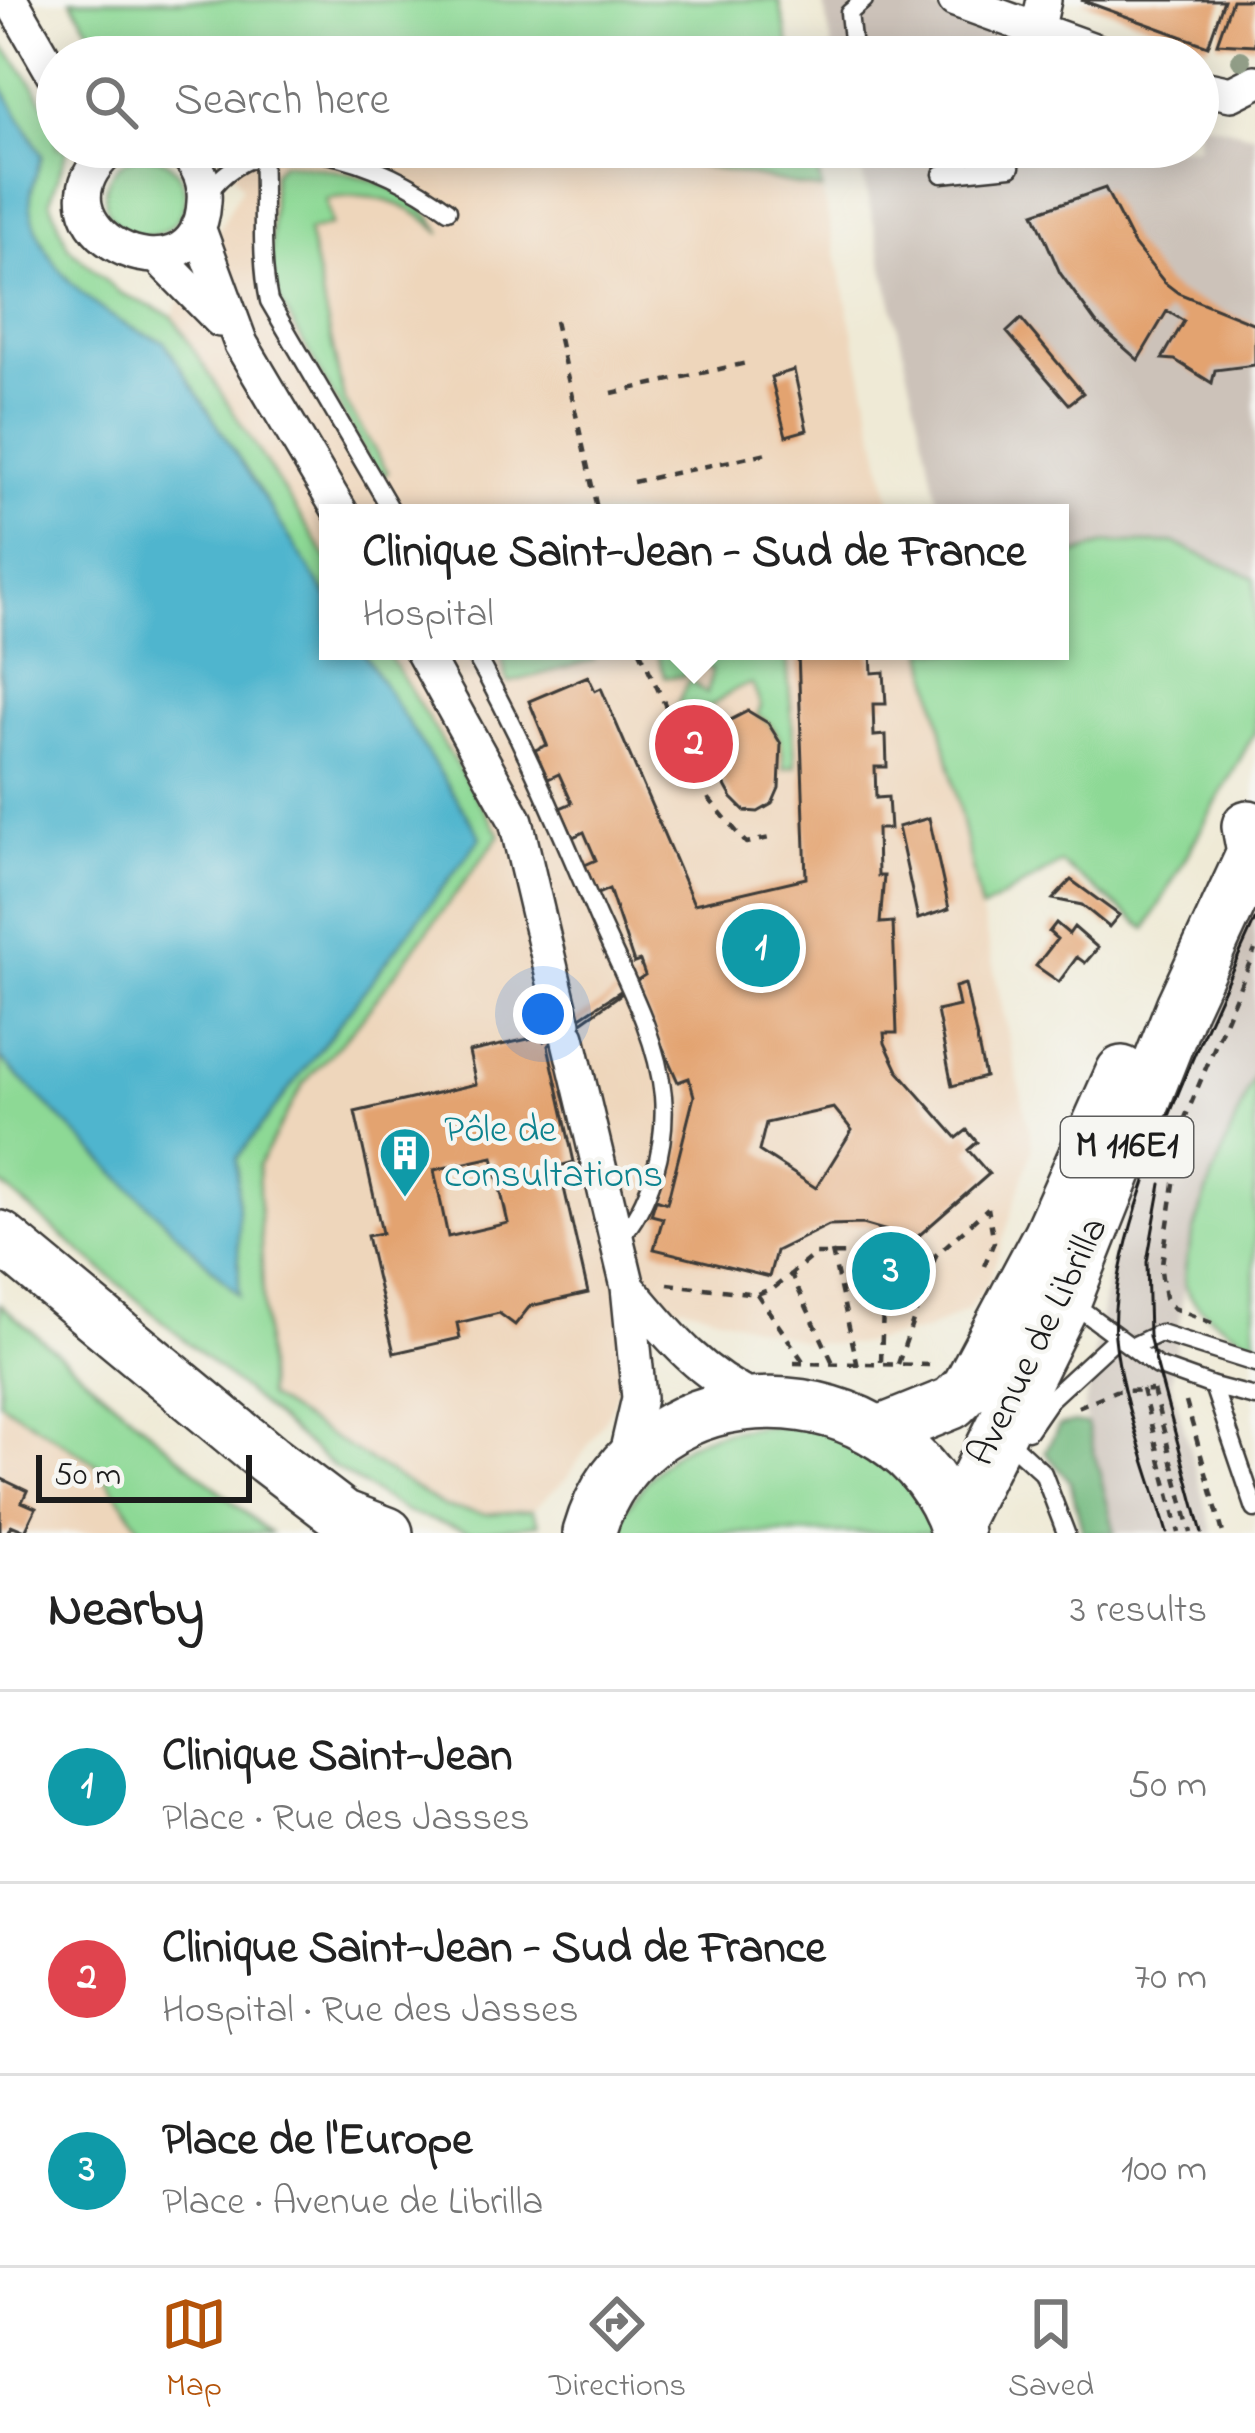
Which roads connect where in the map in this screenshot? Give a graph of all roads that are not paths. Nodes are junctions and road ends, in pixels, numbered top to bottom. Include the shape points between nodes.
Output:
1 (10, 0) edge
2 (864, 0) edge
3 (955, 0) edge
4 (1036, 29) edge
5 (852, 36) edge
6 (36, 41) edge
7 (1255, 82) edge
8 (1219, 92) edge
9 (94, 168) edge
10 (199, 168) edge
11 (263, 168) edge
12 (373, 168) edge
13 (1002, 168) edge
14 (942, 175) dead end
15 (448, 210) dead end
16 (201, 212) junction
17 (157, 256) junction
18 (241, 344) junction
19 (335, 504) edge
20 (388, 504) edge
21 (427, 660) edge
22 (478, 660) edge
23 (1252, 819) edge
24 (0, 1237) edge
25 (617, 1241) junction
26 (0, 1266) edge
27 (1047, 1286) junction
28 (628, 1287) junction
29 (1115, 1340) junction
30 (1135, 1345) junction
31 (1255, 1363) edge
32 (775, 1378) junction
33 (1214, 1386) junction
34 (1255, 1397) edge
35 (880, 1432) junction
36 (999, 1456) junction
37 (623, 1468) junction
38 (1255, 1509) edge
39 (584, 1528) edge
40 (955, 1528) edge
41 (323, 1533) edge
42 (387, 1533) edge
43 (1066, 1533) edge

1 - 6 street
2 - 5 lane via 849,13
3 - 4 street
7 - 8 street
9 - 17 street via 86,207 104,240 138,257
10 - 16 street
11 - 20 lane via 269,301
12 - 15 lane via 414,184
13 - 14 lane
16 - 17 street via 174,250
16 - 18 street
17 - 18 street
18 - 19 street
21 - 25 street via 516,821
22 - 25 lane via 526,744 647,1029 663,1091 664,1137 637,1220
23 - 27 main road, Avenue de Librilla / M 116E1 via 1229,841
24 - 42 main road via 268,1459 343,1516
25 - 28 street
26 - 41 main road via 224,1460
27 - 29 lane
27 - 35 main road, Avenue de Librilla / M 116E1 via 952,1403
27 - 36 main road, Avenue de Librilla / M 116E1
28 - 32 street via 716,1382
28 - 37 street via 639,1398
29 - 30 lane
29 - 36 lane
30 - 31 lane via 1160,1333
30 - 33 lane via 1157,1366
32 - 35 main road
32 - 37 main road via 664,1433
33 - 34 lane
33 - 38 lane
35 - 40 main road via 936,1488
36 - 40 main road, Avenue de Librilla / M 116E1
36 - 43 lane via 1043,1473
37 - 39 main road

